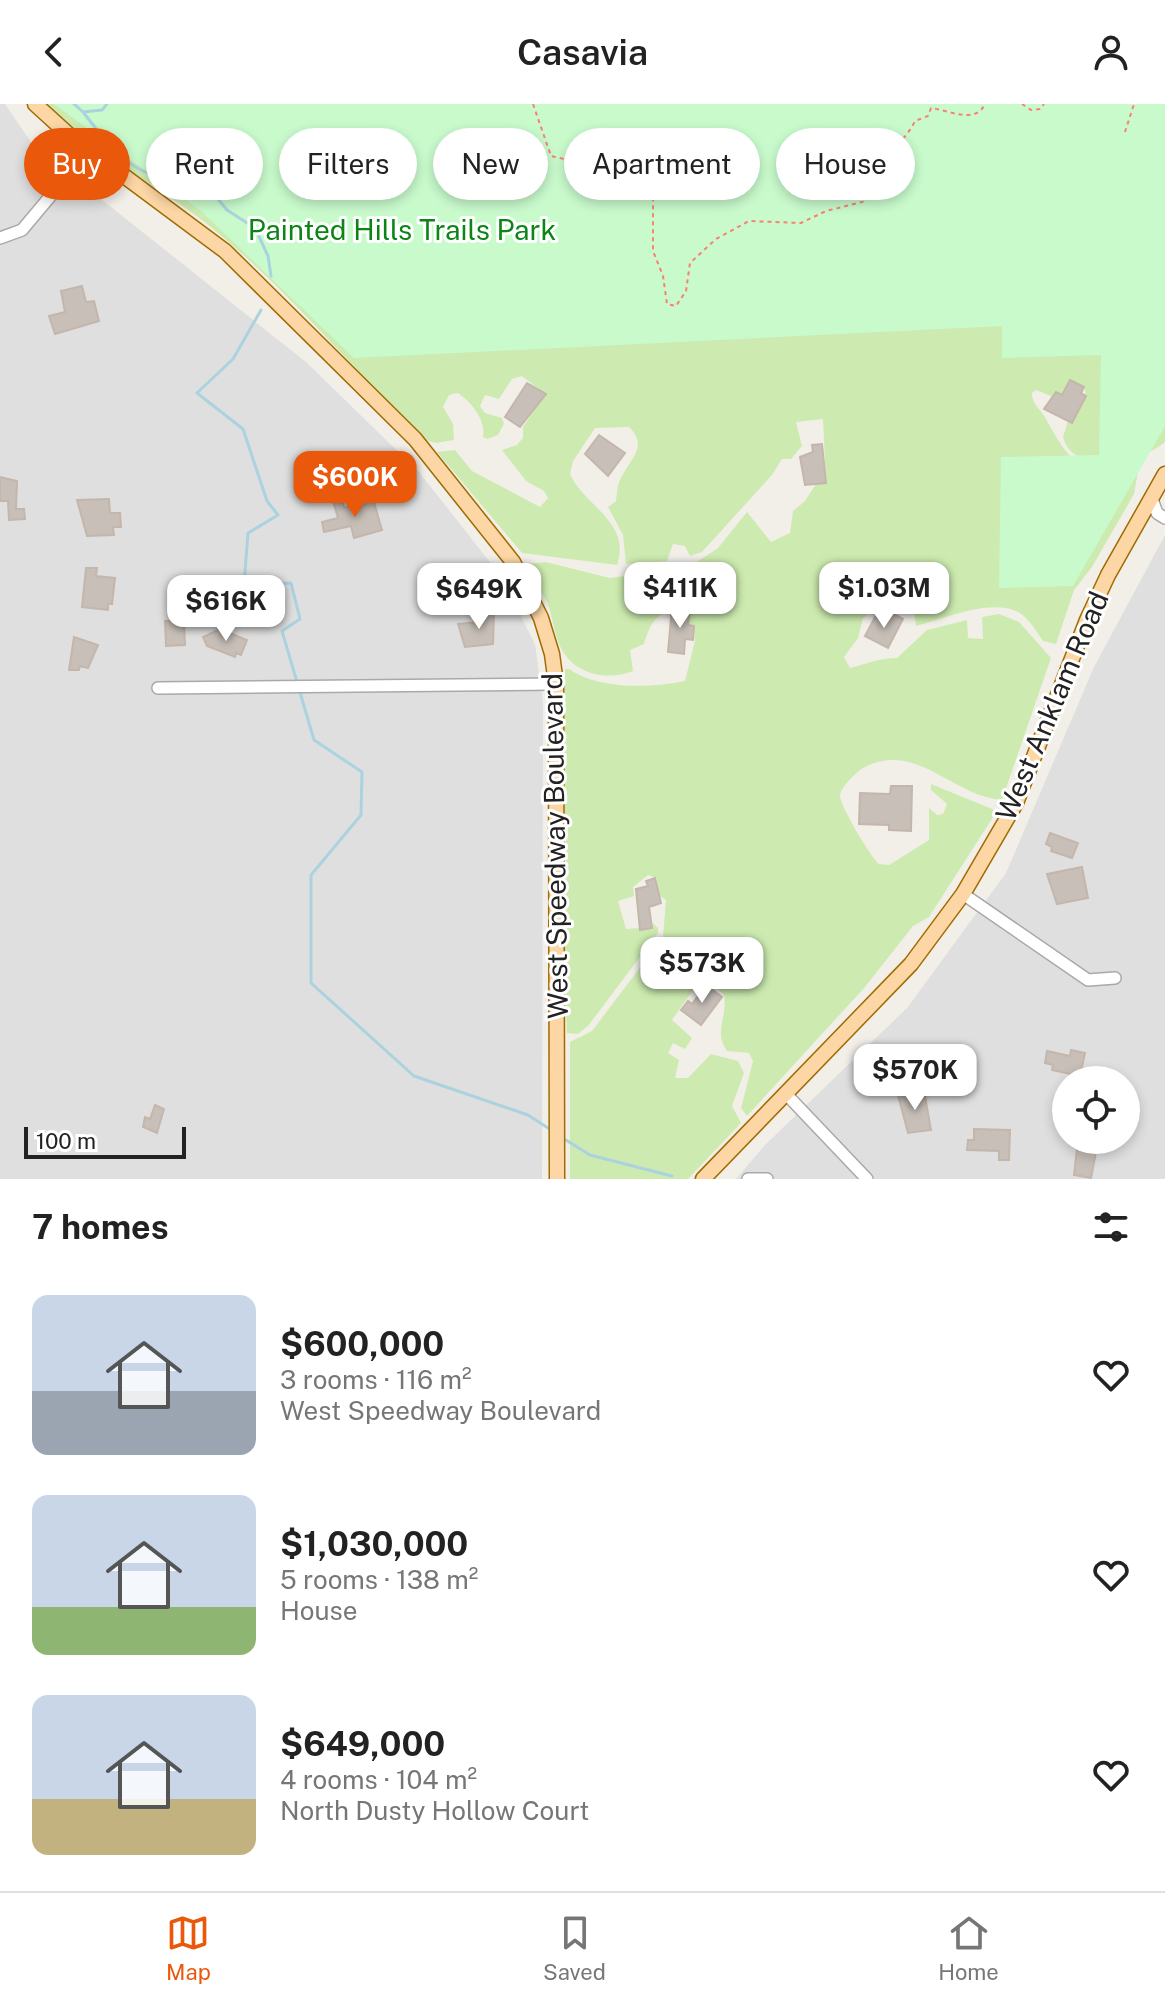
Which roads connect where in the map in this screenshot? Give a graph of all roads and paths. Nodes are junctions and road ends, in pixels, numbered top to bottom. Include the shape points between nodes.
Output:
1 (35, 104) edge
2 (533, 104) edge
3 (985, 104) edge
4 (1022, 104) edge
5 (1044, 104) edge
6 (1134, 104) edge
7 (63, 128) edge
8 (1125, 132) dead end
9 (130, 180) edge
10 (47, 200) edge
11 (0, 238) edge
12 (1165, 474) edge
13 (1158, 500) edge
14 (1165, 518) edge
15 (556, 684) junction
16 (158, 688) dead end
17 (963, 894) junction
18 (1115, 978) dead end
19 (787, 1095) junction
20 (557, 1179) edge
21 (703, 1179) edge
22 (748, 1179) edge
23 (767, 1179) edge
24 (867, 1179) edge

1 - 7 main road, West Speedway Boulevard
2 - 3 path via 557,160 626,153 653,199 654,260 663,276 667,304 676,306 686,291 690,263 724,234 749,221 801,223 866,201 877,173 915,121 928,116 931,108 969,117
4 - 5 path via 1031,110
6 - 8 path
9 - 15 main road, West Speedway Boulevard via 225,251 415,439 513,562 541,618
10 - 11 street via 22,230
12 - 13 main road, West Anklam Road
13 - 14 street via 1157,513
13 - 17 main road, West Anklam Road via 1108,575 1016,803
15 - 16 street
15 - 20 main road, West Speedway Boulevard
17 - 18 street via 1088,980
17 - 19 main road, West Anklam Road via 911,964
19 - 21 main road, West Anklam Road
19 - 24 street
22 - 23 street

